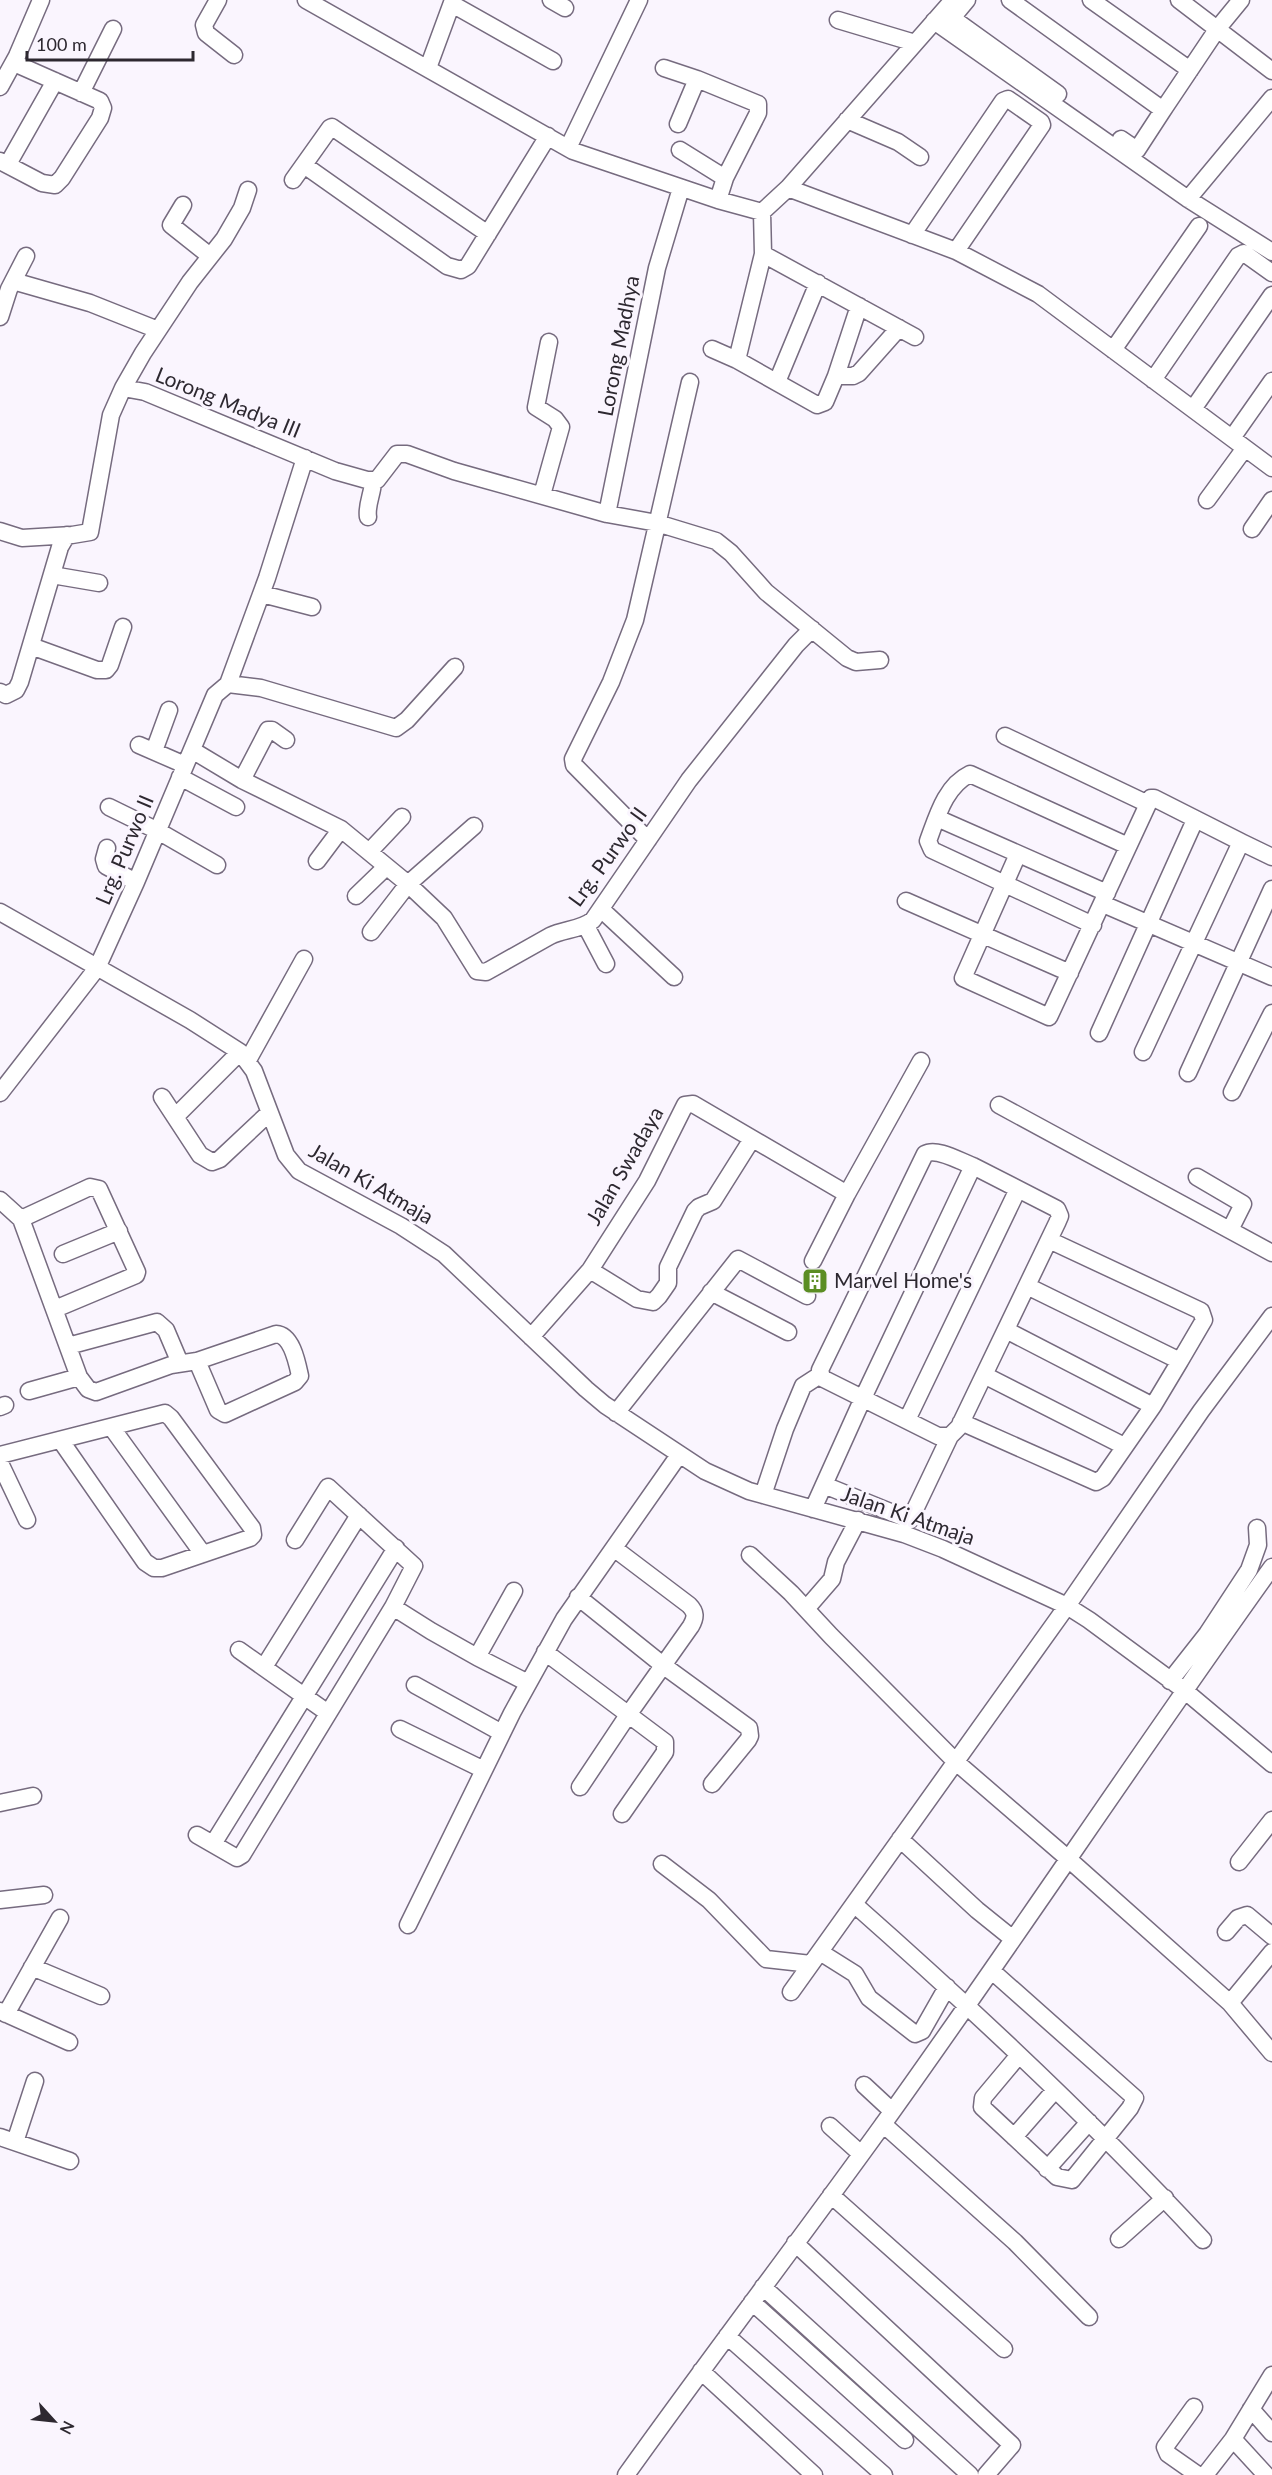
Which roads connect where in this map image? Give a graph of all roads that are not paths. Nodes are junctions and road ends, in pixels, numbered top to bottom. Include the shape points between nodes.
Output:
1 (41, 0) edge
2 (218, 0) edge
3 (306, 0) edge
4 (639, 0) edge
5 (953, 0) edge
6 (967, 0) edge
7 (1010, 0) edge
8 (1092, 0) edge
9 (1179, 0) edge
10 (1241, 0) edge
11 (453, 2) edge
12 (838, 20) dead end
13 (934, 21) junction
14 (1218, 28) junction
15 (113, 29) dead end
16 (915, 44) junction
17 (234, 56) dead end
18 (553, 61) dead end
19 (14, 63) junction
20 (428, 68) junction
21 (664, 68) dead end
22 (1190, 70) junction
23 (1272, 71) edge
24 (697, 79) junction
25 (55, 81) junction
26 (0, 87) edge
27 (81, 93) junction
28 (1272, 98) edge
29 (1164, 107) junction
30 (847, 120) junction
31 (678, 124) dead end
32 (548, 136) junction
33 (568, 148) junction
34 (680, 150) dead end
35 (920, 157) dead end
36 (4, 162) edge
37 (304, 165) junction
38 (725, 178) junction
39 (293, 180) dead end
40 (681, 188) junction
41 (788, 188) junction
42 (248, 190) dead end
43 (1188, 199) junction
44 (718, 200) junction
45 (183, 205) dead end
46 (762, 212) junction
47 (1199, 226) dead end
48 (488, 234) junction
49 (912, 235) junction
50 (956, 251) junction
51 (1272, 252) edge
52 (763, 254) junction
53 (26, 256) dead end
54 (210, 256) junction
55 (1272, 273) edge
56 (14, 281) junction
57 (818, 283) junction
58 (1272, 295) edge
59 (859, 306) junction
60 (0, 317) edge
61 (899, 328) junction
62 (158, 330) junction
63 (915, 337) dead end
64 (549, 342) dead end
65 (712, 349) dead end
66 (1113, 350) junction
67 (737, 360) junction
68 (836, 376) junction
69 (1153, 380) junction
70 (1272, 381) edge
71 (690, 382) dead end
72 (777, 382) junction
73 (123, 388) junction
74 (1193, 409) junction
75 (1239, 443) junction
76 (305, 458) junction
77 (1272, 468) edge
78 (373, 481) junction
79 (542, 495) junction
80 (1272, 500) edge
81 (1207, 501) dead end
82 (607, 514) junction
83 (368, 517) dead end
84 (657, 523) junction
85 (1252, 529) dead end
86 (0, 531) edge
87 (67, 536) junction
88 (52, 575) junction
89 (99, 583) dead end
90 (262, 594) junction
91 (312, 607) dead end
92 (123, 627) dead end
93 (812, 629) junction
94 (31, 646) junction
95 (880, 660) dead end
96 (455, 667) dead end
97 (228, 684) junction
98 (0, 692) edge
99 (169, 710) dead end
100 (1005, 736) dead end
101 (286, 741) dead end
102 (186, 764) junction
103 (242, 780) junction
104 (1148, 804) junction
105 (109, 807) dead end
106 (236, 807) dead end
107 (402, 817) dead end
108 (937, 818) junction
109 (1195, 820) junction
110 (474, 826) dead end
111 (341, 829) junction
112 (158, 831) junction
113 (648, 840) junction
114 (1241, 842) junction
115 (1128, 846) junction
116 (107, 848) dead end
117 (369, 852) junction
118 (1018, 854) junction
119 (1272, 856) edge
120 (317, 861) dead end
121 (217, 865) dead end
122 (386, 867) junction
123 (136, 882) junction
124 (1004, 882) junction
125 (408, 884) junction
126 (1272, 888) edge
127 (356, 896) dead end
128 (1105, 898) junction
129 (906, 901) dead end
130 (602, 910) junction
131 (0, 912) edge
132 (1149, 924) junction
133 (1093, 925) junction
134 (586, 926) junction
135 (371, 932) dead end
136 (982, 935) junction
137 (1193, 943) junction
138 (304, 959) dead end
139 (1238, 962) junction
140 (606, 964) dead end
141 (97, 968) junction
142 (1070, 973) junction
143 (674, 977) dead end
144 (1272, 977) edge
145 (1272, 1013) edge
146 (1099, 1033) dead end
147 (1265, 1045) edge
148 (1143, 1052) dead end
149 (244, 1056) junction
150 (921, 1062) dead end
151 (1188, 1073) dead end
152 (1232, 1092) dead end
153 (0, 1093) edge
154 (162, 1097) dead end
155 (999, 1105) dead end
156 (269, 1113) junction
157 (175, 1117) junction
158 (752, 1139) junction
159 (973, 1166) junction
160 (1197, 1177) dead end
161 (1018, 1189) junction
162 (847, 1194) junction
163 (0, 1200) edge
164 (21, 1219) junction
165 (1230, 1230) junction
166 (119, 1231) junction
167 (1049, 1240) junction
168 (1272, 1253) edge
169 (63, 1254) dead end
170 (813, 1261) dead end
171 (590, 1270) junction
172 (1027, 1286) junction
173 (711, 1292) junction
174 (807, 1296) dead end
175 (55, 1309) junction
176 (1272, 1316) edge
177 (1006, 1330) junction
178 (788, 1332) dead end
179 (531, 1337) junction
180 (68, 1346) junction
181 (1180, 1360) junction
182 (197, 1361) junction
183 (180, 1363) junction
184 (820, 1375) junction
185 (984, 1375) junction
186 (80, 1377) junction
187 (29, 1391) dead end
188 (863, 1398) junction
189 (1153, 1406) junction
190 (616, 1413) junction
191 (907, 1420) junction
192 (961, 1422) junction
193 (112, 1428) junction
194 (951, 1436) junction
195 (61, 1441) junction
196 (1124, 1446) junction
197 (0, 1455) edge
198 (679, 1455) junction
199 (0, 1463) edge
200 (824, 1485) junction
201 (763, 1495) junction
202 (813, 1509) junction
203 (359, 1515) junction
204 (27, 1520) dead end
205 (858, 1520) junction
206 (1257, 1528) dead end
207 (295, 1540) dead end
208 (396, 1548) junction
209 (615, 1549) junction
210 (203, 1554) junction
211 (750, 1555) dead end
212 (1272, 1567) edge
213 (514, 1591) dead end
214 (578, 1598) junction
215 (1067, 1606) junction
216 (393, 1607) junction
217 (806, 1609) junction
218 (239, 1650) dead end
219 (545, 1652) junction
220 (477, 1657) junction
221 (664, 1666) junction
222 (264, 1668) junction
223 (528, 1683) junction
224 (415, 1685) dead end
225 (1177, 1686) junction
226 (305, 1696) junction
227 (328, 1713) junction
228 (628, 1715) junction
229 (400, 1729) dead end
230 (502, 1733) junction
231 (956, 1762) junction
232 (1272, 1764) edge
233 (484, 1770) junction
234 (712, 1784) dead end
235 (580, 1787) dead end
236 (33, 1796) dead end
237 (0, 1803) edge
238 (622, 1814) dead end
239 (1272, 1820) edge
240 (197, 1835) dead end
241 (900, 1839) junction
242 (213, 1844) junction
243 (1063, 1854) junction
244 (1239, 1862) dead end
245 (662, 1864) dead end
246 (44, 1895) dead end
247 (0, 1900) edge
248 (854, 1904) junction
249 (60, 1918) dead end
250 (408, 1925) dead end
251 (1226, 1932) dead end
252 (1006, 1934) junction
253 (1272, 1936) edge
254 (1272, 1952) edge
255 (815, 1958) junction
256 (32, 1967) junction
257 (992, 1971) junction
258 (791, 1992) dead end
259 (101, 1996) dead end
260 (957, 1996) junction
261 (1230, 2003) junction
262 (3, 2013) edge
263 (69, 2042) dead end
264 (1272, 2053) edge
265 (1019, 2055) junction
266 (35, 2081) dead end
267 (867, 2088) dead end
268 (1055, 2090) junction
269 (887, 2114) junction
270 (1089, 2122) junction
271 (834, 2130) dead end
272 (1014, 2137) junction
273 (1105, 2137) junction
274 (8, 2140) edge
275 (858, 2152) junction
276 (70, 2161) dead end
277 (1047, 2169) junction
278 (831, 2194) junction
279 (1165, 2198) junction
280 (1119, 2239) dead end
281 (1203, 2240) dead end
282 (795, 2243) junction
283 (763, 2287) junction
284 (752, 2302) junction
285 (1089, 2317) dead end
286 (727, 2336) junction
287 (1004, 2349) dead end
288 (701, 2371) junction
289 (1272, 2375) edge
290 (1194, 2407) dead end
291 (1251, 2409) junction
292 (1272, 2433) edge
293 (1233, 2439) junction
294 (905, 2440) dead end
295 (626, 2475) edge
296 (814, 2475) edge
297 (884, 2475) edge
298 (970, 2475) edge
299 (986, 2475) edge
300 (1198, 2475) edge
301 (1205, 2475) edge
302 (1266, 2475) edge

1 - 19 street
2 - 17 street via 204,25 206,33
3 - 20 street
4 - 33 street
5 - 13 street
6 - 29 street via 952,18 1137,150
7 - 29 street via 1163,110
8 - 22 street
9 - 14 street
10 - 14 street
11 - 18 street
11 - 20 street
12 - 16 street
13 - 16 street
13 - 43 street
14 - 22 street
14 - 23 street
15 - 27 street
16 - 30 street
19 - 25 street
19 - 26 street
20 - 32 street
21 - 24 street
22 - 29 street
24 - 31 street
24 - 38 street via 758,104 758,113
25 - 27 street
25 - 36 street
27 - 36 street via 100,101 103,108 62,178 54,185 42,183
28 - 43 street
30 - 35 street via 898,142
30 - 41 street
32 - 33 street
32 - 48 street
33 - 40 street
34 - 38 street
37 - 39 street
37 - 48 street via 456,270 468,266
37 - 48 street via 332,127
38 - 44 street
40 - 44 street
40 - 82 street, Lorong Madhya via 657,268
41 - 46 street
41 - 49 street
42 - 54 street via 242,208
43 - 51 street
44 - 46 street
45 - 54 street via 171,225
46 - 52 street
47 - 66 street
49 - 50 street
49 - 50 street via 1008,99 1041,122 1041,129
50 - 66 street via 1038,294
52 - 57 street
52 - 67 street
53 - 56 street
54 - 62 street
55 - 69 street via 1247,255 1238,256
56 - 60 street
56 - 62 street via 90,303
57 - 59 street
57 - 72 street
58 - 74 street
59 - 61 street
59 - 68 street
61 - 63 street
61 - 68 street via 859,373
62 - 73 street
64 - 79 street via 536,406 561,427
65 - 67 street
66 - 69 street
67 - 72 street
68 - 72 street via 822,405
69 - 74 street
70 - 75 street
71 - 84 street
73 - 76 street, Lorong Madya III via 145,392
73 - 87 street, Lorong Madya III via 111,415 90,532
74 - 75 street
75 - 77 street
75 - 81 street
76 - 78 street, Lorong Madya III
76 - 90 street, Lrg. Purwo II
78 - 79 street via 397,454 407,454
78 - 83 street
79 - 82 street
80 - 85 street
82 - 84 street
84 - 93 street via 724,546 766,592
84 - 113 street via 626,648 573,759 574,765
86 - 87 street via 22,538
87 - 88 street
88 - 89 street
88 - 94 street
90 - 91 street
90 - 97 street, Lrg. Purwo II
92 - 94 street via 111,665 106,669 97,670
93 - 95 street via 856,662
93 - 113 street, Lrg. Purwo II via 729,727
94 - 98 street via 16,690 6,695
96 - 97 street via 396,728 261,688
97 - 102 street, Lrg. Purwo II via 215,695
99 - 102 street via 147,748
100 - 104 street
101 - 103 street via 268,730
102 - 103 street, Lrg. Purwo II
102 - 106 street
102 - 112 street, Lrg. Purwo II
103 - 111 street, Lrg. Purwo II
104 - 109 street via 1153,798
104 - 115 street
105 - 112 street
107 - 117 street
108 - 115 street via 954,784 970,774
108 - 118 street
108 - 124 street via 928,841 932,850
109 - 114 street
109 - 132 street
110 - 125 street
111 - 117 street, Lrg. Purwo II
111 - 120 street
112 - 121 street
112 - 123 street, Lrg. Purwo II
113 - 130 street, Lrg. Purwo II
114 - 119 street
114 - 137 street
115 - 128 street
116 - 123 street via 106,866
117 - 122 street, Lrg. Purwo II
118 - 124 street
118 - 128 street
122 - 125 street, Lrg. Purwo II
122 - 127 street
123 - 141 street, Lrg. Purwo II
124 - 133 street
124 - 136 street
125 - 134 street, Lrg. Purwo II via 444,918 480,972 555,933
125 - 135 street
126 - 139 street
128 - 132 street
128 - 133 street
129 - 136 street
130 - 134 street, Lrg. Purwo II
130 - 143 street
131 - 141 street
132 - 137 street
132 - 146 street
133 - 142 street
134 - 140 street
136 - 142 street
136 - 142 street via 963,978 1037,1013 1049,1017
137 - 139 street
137 - 148 street
138 - 149 street
139 - 144 street
139 - 151 street
141 - 149 street via 190,1020
141 - 153 street, Lrg. Purwo II
145 - 147 street
147 - 152 street
149 - 156 street, Jalan Ki Atmaja
149 - 157 street
150 - 162 street
154 - 157 street
155 - 165 street
156 - 157 street via 212,1162 200,1155
156 - 179 street, Jalan Ki Atmaja via 286,1155 298,1171 401,1226 444,1254
158 - 162 street, Jalan Swadaya
158 - 171 street, Jalan Swadaya via 693,1104 685,1106 647,1181
158 - 171 street via 713,1201 695,1211 668,1267 668,1283 657,1299 637,1299
159 - 161 street
159 - 184 street via 938,1153 925,1154
159 - 188 street
160 - 165 street via 1242,1204
161 - 167 street via 1060,1213
161 - 191 street
162 - 170 street
163 - 164 street
164 - 166 street via 93,1187 101,1190
164 - 175 street
165 - 168 street
166 - 169 street
166 - 175 street via 137,1274
167 - 172 street
167 - 181 street via 1202,1311 1203,1320
171 - 179 street, Jalan Swadaya
172 - 177 street
172 - 181 street
173 - 174 street via 738,1259
173 - 178 street
173 - 190 street
175 - 180 street
176 - 215 street via 1201,1411
177 - 185 street
177 - 189 street
179 - 190 street, Jalan Ki Atmaja
180 - 183 street via 157,1322 166,1330
180 - 186 street
181 - 189 street
182 - 182 street via 222,1414 238,1410 300,1376 288,1340 280,1334
182 - 183 street
183 - 186 street via 96,1392 87,1389
184 - 188 street
184 - 201 street via 803,1386
185 - 192 street
185 - 196 street
186 - 187 street
188 - 191 street
188 - 200 street
189 - 196 street
190 - 198 street, Jalan Ki Atmaja
191 - 194 street via 938,1436
192 - 194 street
192 - 196 street via 1093,1481 1103,1478
193 - 195 street
193 - 210 street
193 - 210 street via 161,1413 169,1415 252,1528 250,1538
194 - 200 street via 910,1520
195 - 197 street
195 - 210 street via 145,1562 162,1568
198 - 201 street, Jalan Ki Atmaja via 729,1483
198 - 209 street
199 - 204 street
200 - 202 street
201 - 202 street, Jalan Ki Atmaja
202 - 205 street, Jalan Ki Atmaja
203 - 207 street via 328,1487
203 - 208 street
203 - 222 street
205 - 215 street, Jalan Ki Atmaja via 943,1548
205 - 217 street via 835,1564 832,1579
206 - 225 street via 1258,1545 1249,1570
208 - 216 street via 414,1566
208 - 226 street
209 - 214 street
209 - 221 street via 695,1612 694,1621
211 - 217 street
212 - 225 street
213 - 220 street
214 - 219 street
214 - 221 street
215 - 225 street, Jalan Ki Atmaja
215 - 231 street
216 - 220 street
216 - 227 street
217 - 231 street
218 - 222 street
219 - 223 street
219 - 228 street
220 - 223 street
221 - 228 street
221 - 234 street via 749,1728 748,1740
222 - 226 street
223 - 230 street
224 - 230 street
225 - 232 street, Jalan Ki Atmaja
225 - 243 street
226 - 227 street
226 - 242 street
227 - 242 street via 242,1855 237,1858
228 - 235 street
228 - 238 street via 666,1745
229 - 233 street
230 - 233 street
231 - 241 street
231 - 243 street
233 - 250 street
236 - 237 street
239 - 244 street
240 - 242 street
241 - 248 street
241 - 252 street
243 - 252 street
243 - 261 street
245 - 255 street via 709,1900 766,1959
246 - 247 street
248 - 255 street
248 - 260 street
249 - 256 street
251 - 253 street via 1238,1918 1247,1915
252 - 257 street
254 - 261 street
255 - 258 street
255 - 260 street via 855,1974 869,1998 915,2034
256 - 259 street
256 - 262 street
257 - 260 street
257 - 273 street via 1133,2095 1133,2103
260 - 265 street
260 - 269 street
261 - 264 street
262 - 263 street
265 - 268 street
265 - 272 street via 983,2098 982,2107
266 - 274 street
267 - 269 street
268 - 270 street
268 - 272 street
269 - 275 street
269 - 285 street
270 - 273 street
270 - 277 street
271 - 275 street
272 - 277 street
273 - 277 street via 1072,2180 1057,2178
273 - 279 street
274 - 276 street
275 - 278 street
278 - 282 street
278 - 287 street
279 - 280 street
279 - 281 street
282 - 283 street
282 - 299 street via 1012,2445
283 - 284 street
283 - 298 street
284 - 286 street
284 - 294 street
286 - 288 street
286 - 297 street
288 - 295 street
288 - 296 street
289 - 291 street
290 - 300 street via 1165,2447 1168,2454
291 - 292 street
291 - 293 street
293 - 301 street
293 - 302 street

